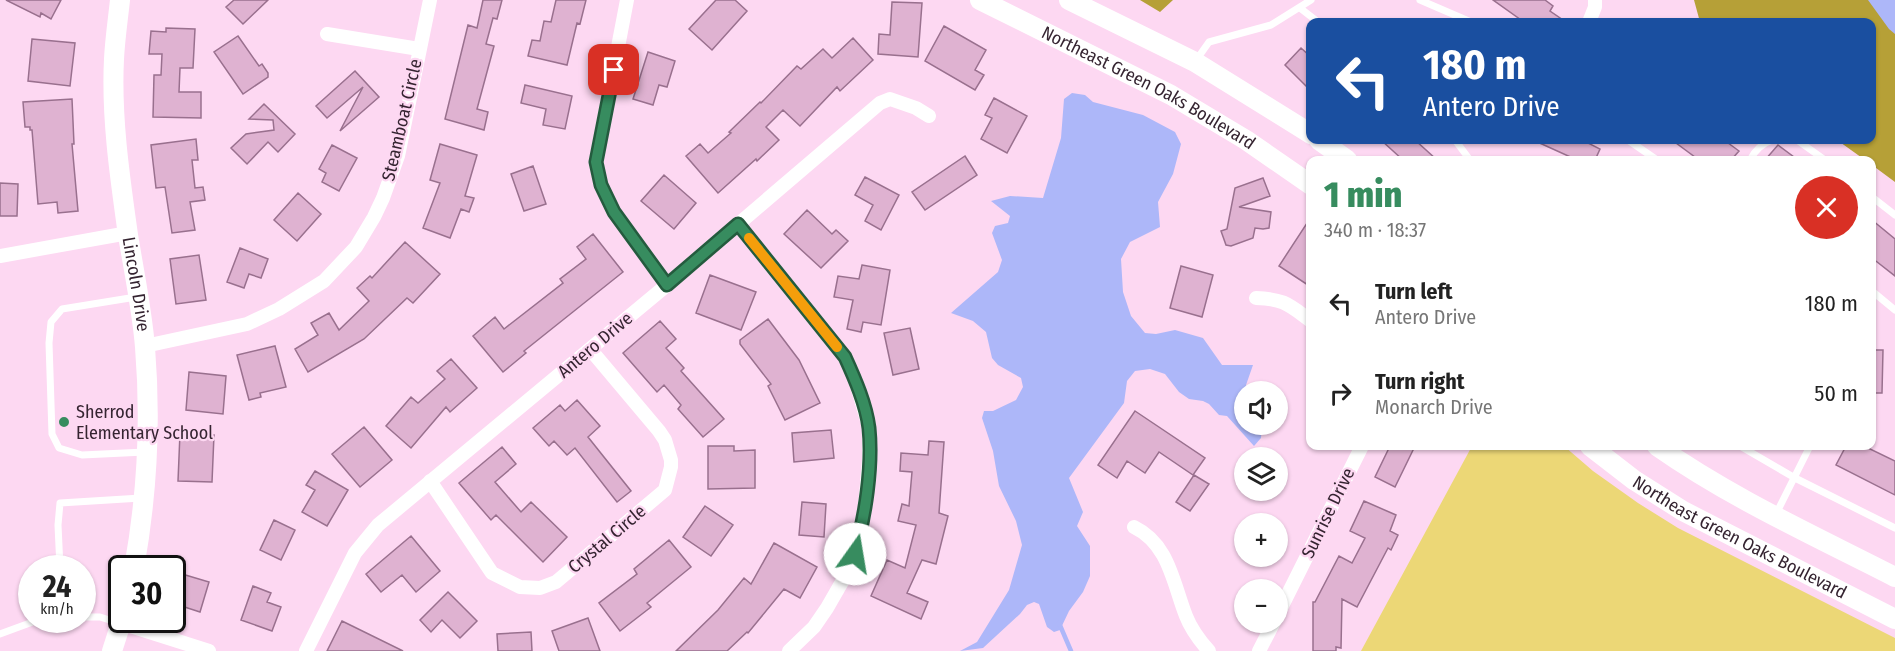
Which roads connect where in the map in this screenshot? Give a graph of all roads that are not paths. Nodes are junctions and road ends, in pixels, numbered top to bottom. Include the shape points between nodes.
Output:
1 (120, 0) edge
2 (430, 0) edge
3 (627, 0) edge
4 (980, 0) edge
5 (1069, 0) edge
6 (1311, 0) edge
7 (1420, 0) edge
8 (1595, 0) edge
9 (1300, 8) junction
10 (1313, 18) edge
11 (1462, 18) edge
12 (1591, 18) edge
13 (327, 34) dead end
14 (419, 49) junction
15 (1195, 62) junction
16 (929, 116) dead end
17 (1306, 131) edge
18 (1324, 144) edge
19 (1634, 144) edge
20 (1763, 144) edge
21 (1803, 144) edge
22 (1341, 156) edge
23 (1651, 156) edge
24 (1752, 156) edge
25 (1820, 156) edge
26 (1306, 182) edge
27 (1876, 200) edge
28 (1895, 215) edge
29 (738, 224) junction
30 (128, 233) junction
31 (0, 256) edge
32 (667, 285) junction
33 (1876, 294) edge
34 (138, 297) junction
35 (1256, 298) dead end
36 (1895, 310) edge
37 (1306, 317) edge
38 (145, 346) junction
39 (590, 349) junction
40 (1360, 450) edge
41 (1595, 450) edge
42 (1663, 450) edge
43 (1747, 450) edge
44 (1808, 450) edge
45 (147, 452) junction
46 (1795, 478) junction
47 (430, 481) junction
48 (144, 498) junction
49 (1775, 516) junction
50 (1134, 527) dead end
51 (1895, 528) edge
52 (59, 555) edge
53 (137, 555) edge
54 (1895, 577) edge
55 (1288, 594) edge
56 (1895, 620) edge
57 (18, 627) edge
58 (118, 633) edge
59 (157, 633) edge
60 (1268, 633) edge
61 (0, 634) edge
62 (112, 651) edge
63 (209, 651) edge
64 (306, 651) edge
65 (789, 651) edge
66 (1209, 651) edge
67 (1259, 651) edge

1 - 30 main road, Lincoln Drive via 114,60 115,124
2 - 14 street, Steamboat Circle
3 - 32 street via 596,162 601,185 614,212
4 - 26 main road, Northeast Green Oaks Boulevard via 1171,95
5 - 15 main road
6 - 9 lane
7 - 11 lane
8 - 12 street
9 - 10 lane
9 - 15 lane via 1271,25 1209,42
13 - 14 street
14 - 38 street, Steamboat Circle via 398,156 374,218 356,247 324,281 279,309 247,324
15 - 17 main road
16 - 29 street, Antero Drive via 890,99 880,103
18 - 22 main road
19 - 23 lane
20 - 24 lane
21 - 25 lane
27 - 28 lane
29 - 32 street, Antero Drive
29 - 65 street via 845,357 869,427 865,507 850,568 814,627
30 - 31 street
30 - 34 main road, Lincoln Drive
32 - 39 street, Antero Drive
33 - 36 lane
34 - 38 main road, Lincoln Drive
34 - 45 lane via 62,309 51,322 52,434 59,448 82,455
35 - 37 street via 1283,301
38 - 45 main road, Lincoln Drive
39 - 47 street, Antero Drive
39 - 47 street, Crystal Circle via 659,430 671,466 665,490 556,582 540,588 520,587 492,573
40 - 55 street, Sunrise Drive
41 - 56 main road, Northeast Green Oaks Boulevard via 1683,511
42 - 49 main road, Northeast Green Oaks Boulevard
43 - 46 lane
44 - 46 lane
45 - 48 main road, Lincoln Drive
46 - 49 lane
46 - 51 lane
47 - 64 street, Antero Drive via 378,525 355,553
48 - 52 lane via 60,503
48 - 53 main road, Lincoln Drive
49 - 54 main road, Northeast Green Oaks Boulevard
50 - 66 street via 1145,532 1160,549 1187,619
57 - 61 lane
58 - 62 main road
59 - 63 street
60 - 67 street

